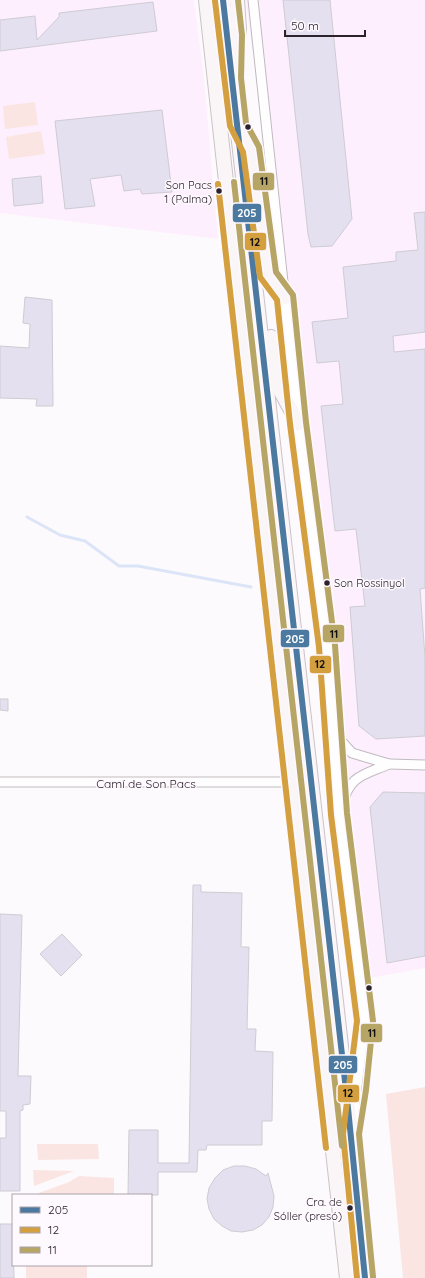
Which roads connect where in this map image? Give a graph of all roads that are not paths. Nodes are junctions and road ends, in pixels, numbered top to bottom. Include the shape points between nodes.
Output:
1 (206, 0) edge
2 (223, 0) edge
3 (236, 0) edge
4 (253, 0) edge
5 (233, 78) junction
6 (238, 125) junction
7 (256, 283) junction
8 (285, 297) junction
9 (298, 423) junction
10 (333, 732) junction
11 (389, 764) junction
12 (425, 764) edge
13 (0, 782) edge
14 (292, 782) junction
15 (340, 814) junction
16 (351, 1134) junction
17 (366, 1274) edge
18 (347, 1278) edge

1 - 14 main road
2 - 5 main road
3 - 5 main road via 239,28
4 - 8 street
5 - 6 main road
6 - 7 main road
6 - 8 main road via 251,149 268,275
7 - 9 main road via 265,302 280,390
7 - 16 main road
8 - 9 street
9 - 10 street via 327,646
10 - 11 street via 352,753
10 - 15 street
11 - 12 street
11 - 15 street via 358,777 348,787
13 - 14 street, Camí de Son Pacs
14 - 18 main road
15 - 16 street via 365,1021
16 - 17 main road

